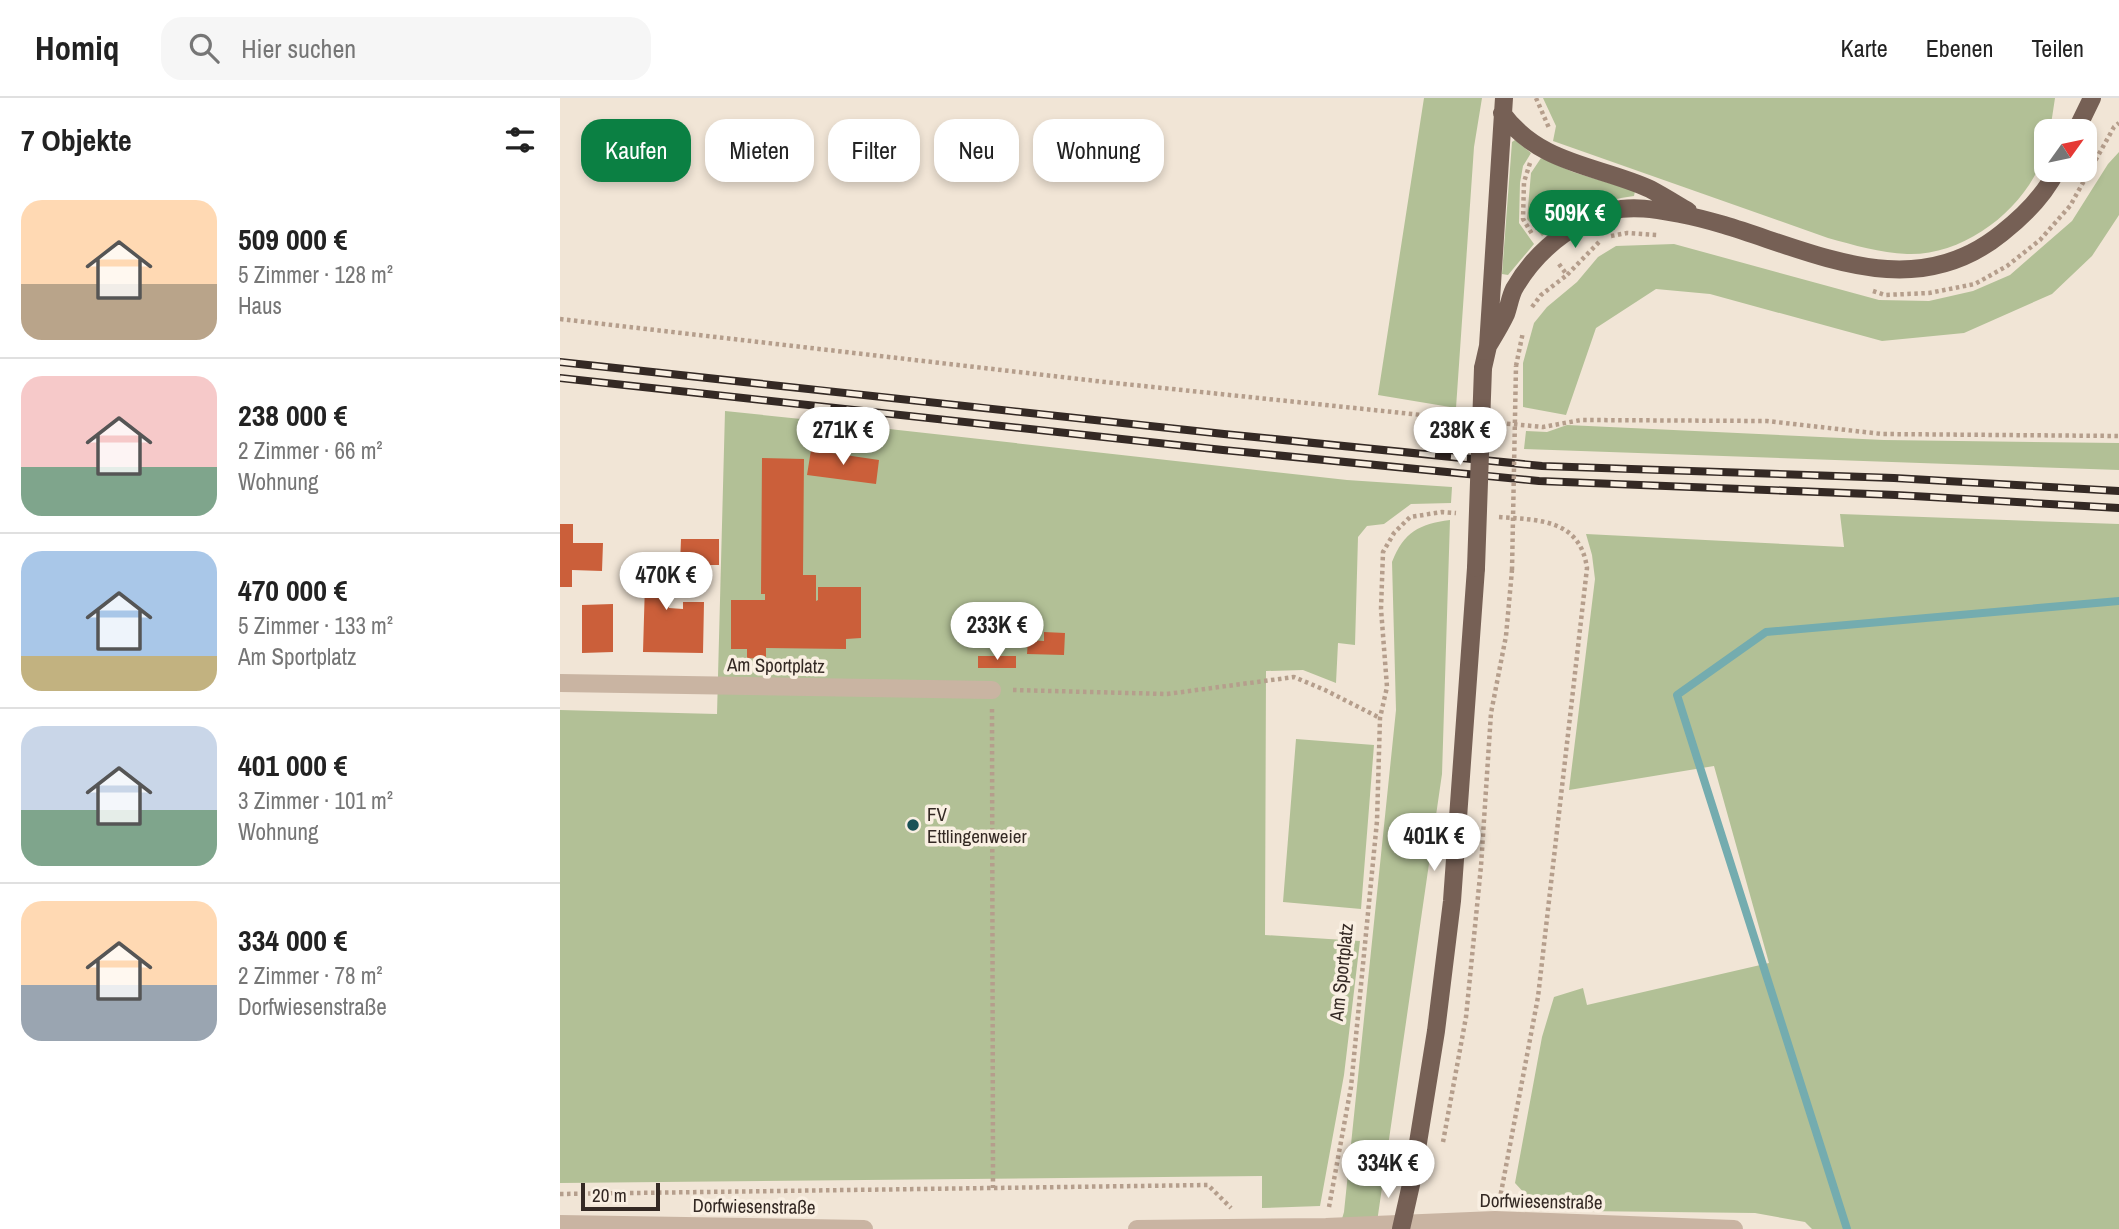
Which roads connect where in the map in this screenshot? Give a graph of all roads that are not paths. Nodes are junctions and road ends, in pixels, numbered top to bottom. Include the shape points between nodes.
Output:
1 (2092, 98) edge
2 (1503, 106) edge
3 (2082, 119) edge
4 (2051, 182) edge
5 (1702, 219) junction
6 (1488, 346) junction
7 (560, 682) edge
8 (992, 690) road end
9 (560, 1224) edge
10 (864, 1229) edge
11 (1137, 1229) edge
12 (1401, 1229) edge
13 (1734, 1229) edge

1 - 3 main road
2 - 5 main road via 1514,130 1541,148 1649,189
2 - 6 main road
4 - 5 main road via 2029,211 1983,248 1931,268 1900,270 1823,259
5 - 6 main road via 1648,209 1613,211 1564,234 1528,268
6 - 12 main road, bridge via 1483,368 1476,568 1452,901 1436,1031
7 - 8 street, Am Sportplatz
9 - 10 street, Dorfwiesenstraße
11 - 13 street, Dorfwiesenstraße via 1495,1220

